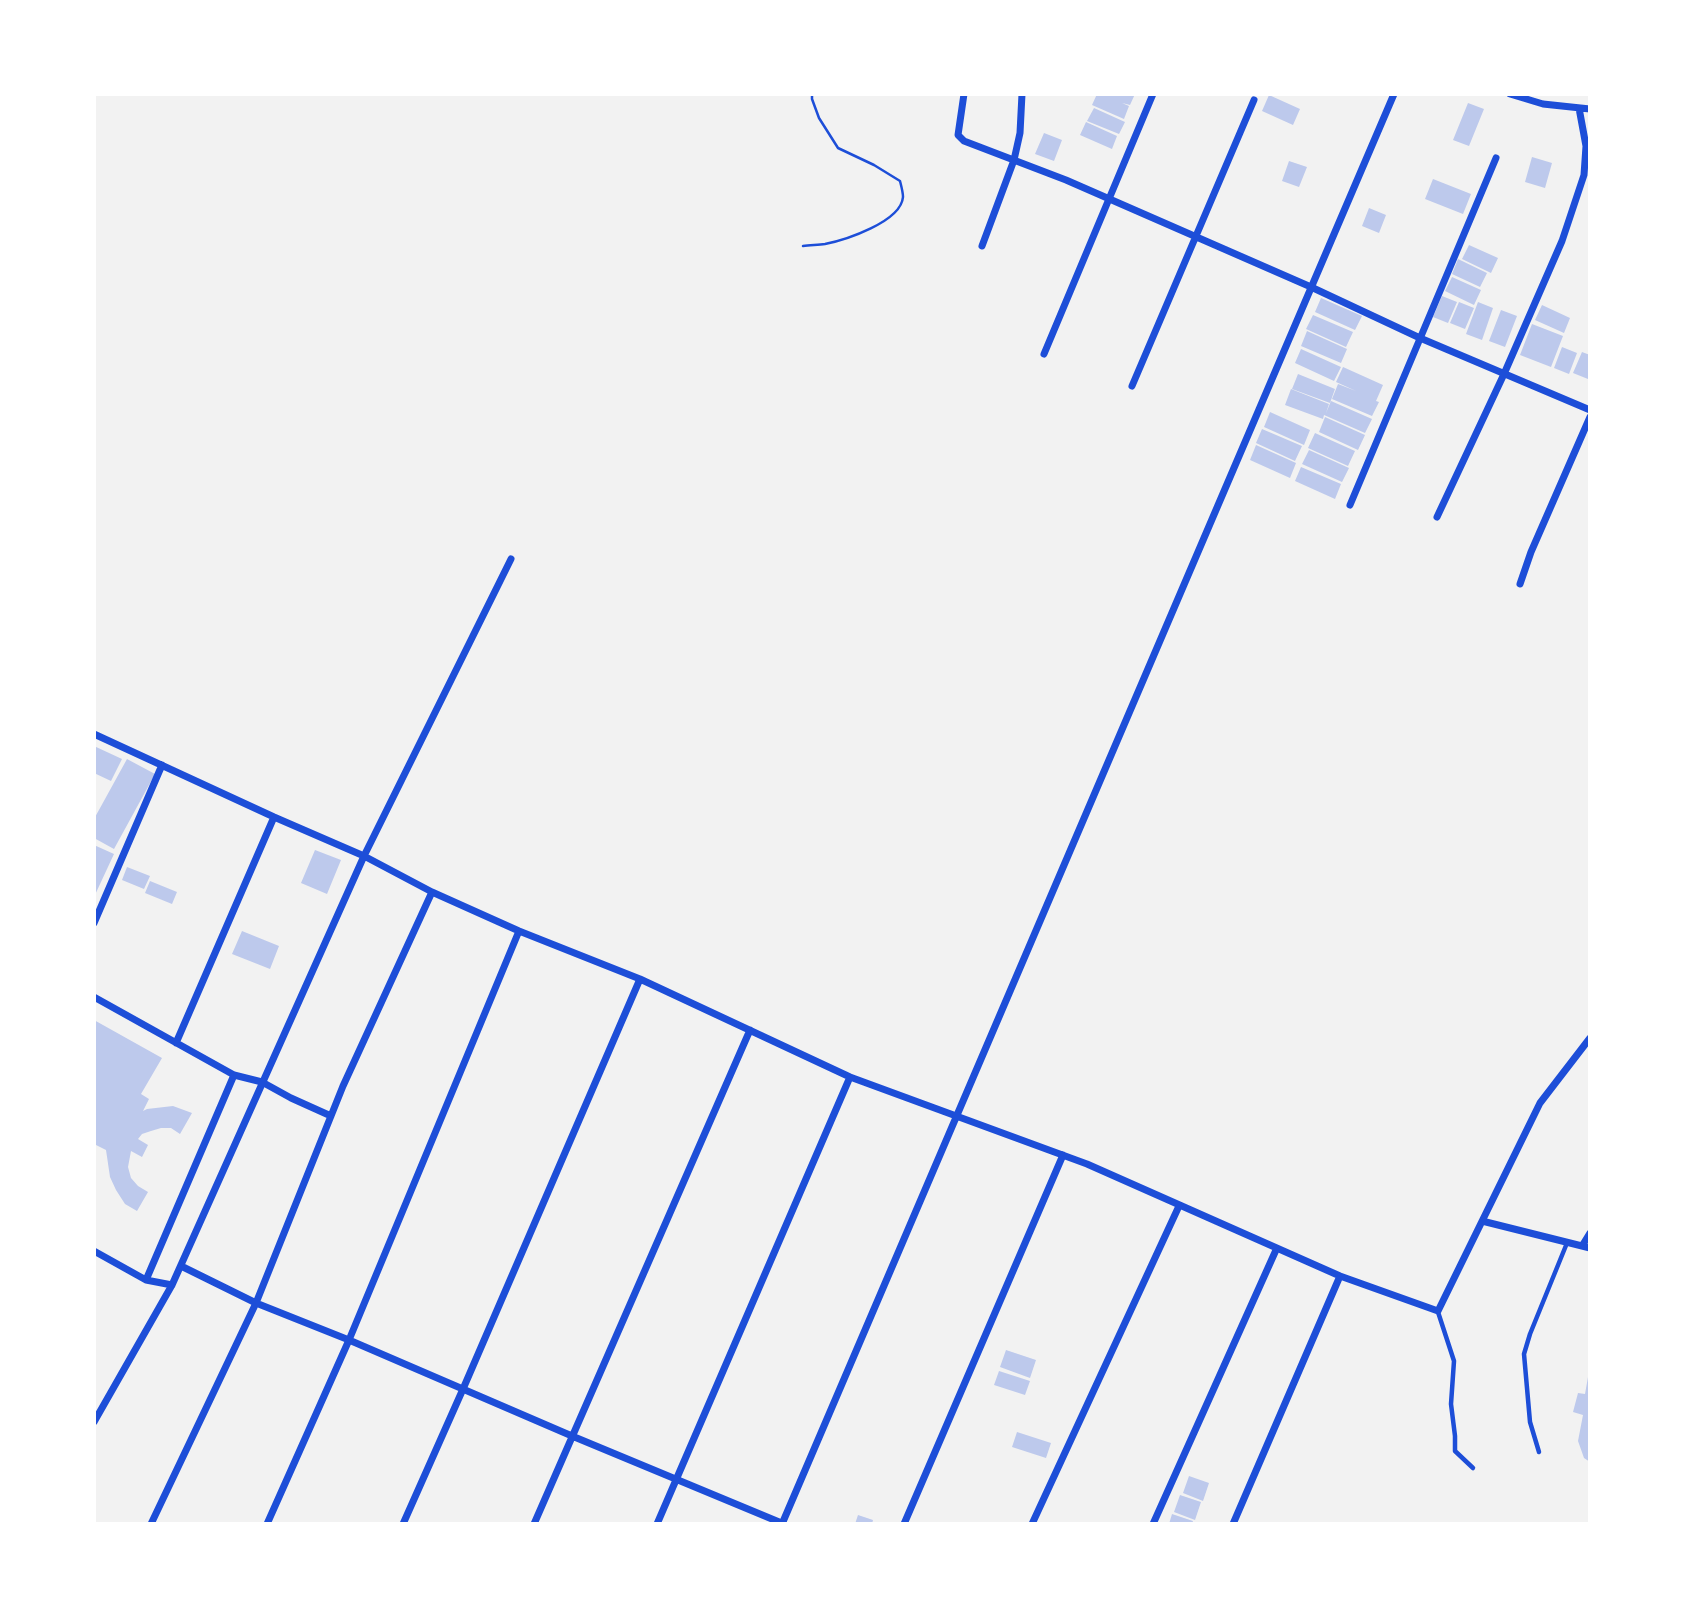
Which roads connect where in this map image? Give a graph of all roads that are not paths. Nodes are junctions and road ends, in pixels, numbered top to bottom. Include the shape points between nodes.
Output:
1 (964, 94) edge
2 (1022, 94) edge
3 (1153, 94) edge
4 (1394, 94) edge
5 (1510, 94) edge
6 (1254, 100) dead end
7 (1579, 108) junction
8 (1590, 109) edge
9 (1496, 158) dead end
10 (1014, 160) junction
11 (1108, 198) junction
12 (1196, 236) junction
13 (982, 246) dead end
14 (1311, 287) junction
15 (1420, 338) junction
16 (1044, 354) dead end
17 (1504, 374) junction
18 (1132, 386) dead end
19 (1590, 410) edge
20 (1590, 417) edge
21 (1350, 505) dead end
22 (1437, 517) dead end
23 (511, 559) dead end
24 (1520, 584) dead end
25 (94, 734) edge
26 (162, 765) junction
27 (274, 817) junction
28 (364, 856) junction
29 (432, 891) junction
30 (94, 923) edge
31 (519, 932) junction
32 (640, 979) junction
33 (94, 997) edge
34 (750, 1030) junction
35 (1590, 1038) edge
36 (176, 1043) junction
37 (234, 1075) junction
38 (850, 1077) junction
39 (262, 1082) junction
40 (331, 1115) junction
41 (956, 1117) junction
42 (1063, 1156) junction
43 (1179, 1206) junction
44 (1482, 1221) junction
45 (1590, 1233) edge
46 (1567, 1243) junction
47 (1586, 1247) edge
48 (1276, 1250) junction
49 (94, 1251) edge
50 (181, 1266) junction
51 (1340, 1276) junction
52 (146, 1280) junction
53 (172, 1285) junction
54 (256, 1303) junction
55 (1438, 1311) junction
56 (349, 1340) junction
57 (463, 1389) junction
58 (94, 1422) edge
59 (572, 1436) junction
60 (1539, 1452) dead end
61 (1473, 1468) dead end
62 (676, 1479) junction
63 (783, 1523) edge
64 (151, 1524) edge
65 (267, 1524) edge
66 (403, 1524) edge
67 (534, 1524) edge
68 (657, 1524) edge
69 (904, 1524) edge
70 (1032, 1524) edge
71 (1153, 1524) edge
72 (1233, 1524) edge

1 - 10 street via 958,135
2 - 10 street
3 - 11 street
4 - 14 street
5 - 7 street
6 - 12 street
7 - 8 street
7 - 17 street via 1586,146 1584,175 1562,241
9 - 15 street
10 - 11 street
10 - 13 street
11 - 12 street
11 - 16 street
12 - 14 street
12 - 18 street
14 - 15 street
14 - 41 street
15 - 17 street
15 - 21 street
17 - 19 street
17 - 22 street
20 - 24 street
23 - 28 street
25 - 26 street
26 - 27 street
26 - 30 street
27 - 28 street
27 - 36 street
28 - 29 street
28 - 39 street
29 - 31 street
29 - 40 street
31 - 32 street
31 - 56 street
32 - 34 street
32 - 57 street
33 - 36 street
34 - 38 street
34 - 59 street
35 - 44 street via 1540,1103
36 - 37 street
37 - 39 street
37 - 52 street
38 - 41 street
38 - 62 street
39 - 40 street
39 - 50 street
40 - 54 street
41 - 42 street
41 - 63 street
42 - 43 street
42 - 69 street
43 - 48 street
43 - 70 street
44 - 46 street
44 - 55 street
45 - 47 street
46 - 47 street
46 - 60 lane via 1524,1354 1530,1422
48 - 51 street
48 - 71 street
49 - 52 street
50 - 53 street
50 - 54 street
51 - 55 street
51 - 72 street
52 - 53 street
53 - 58 street
54 - 56 street
54 - 64 street
55 - 61 lane via 1454,1361 1455,1451
56 - 57 street
56 - 65 street
57 - 59 street
57 - 66 street
59 - 62 street
59 - 67 street
62 - 63 street
62 - 68 street

